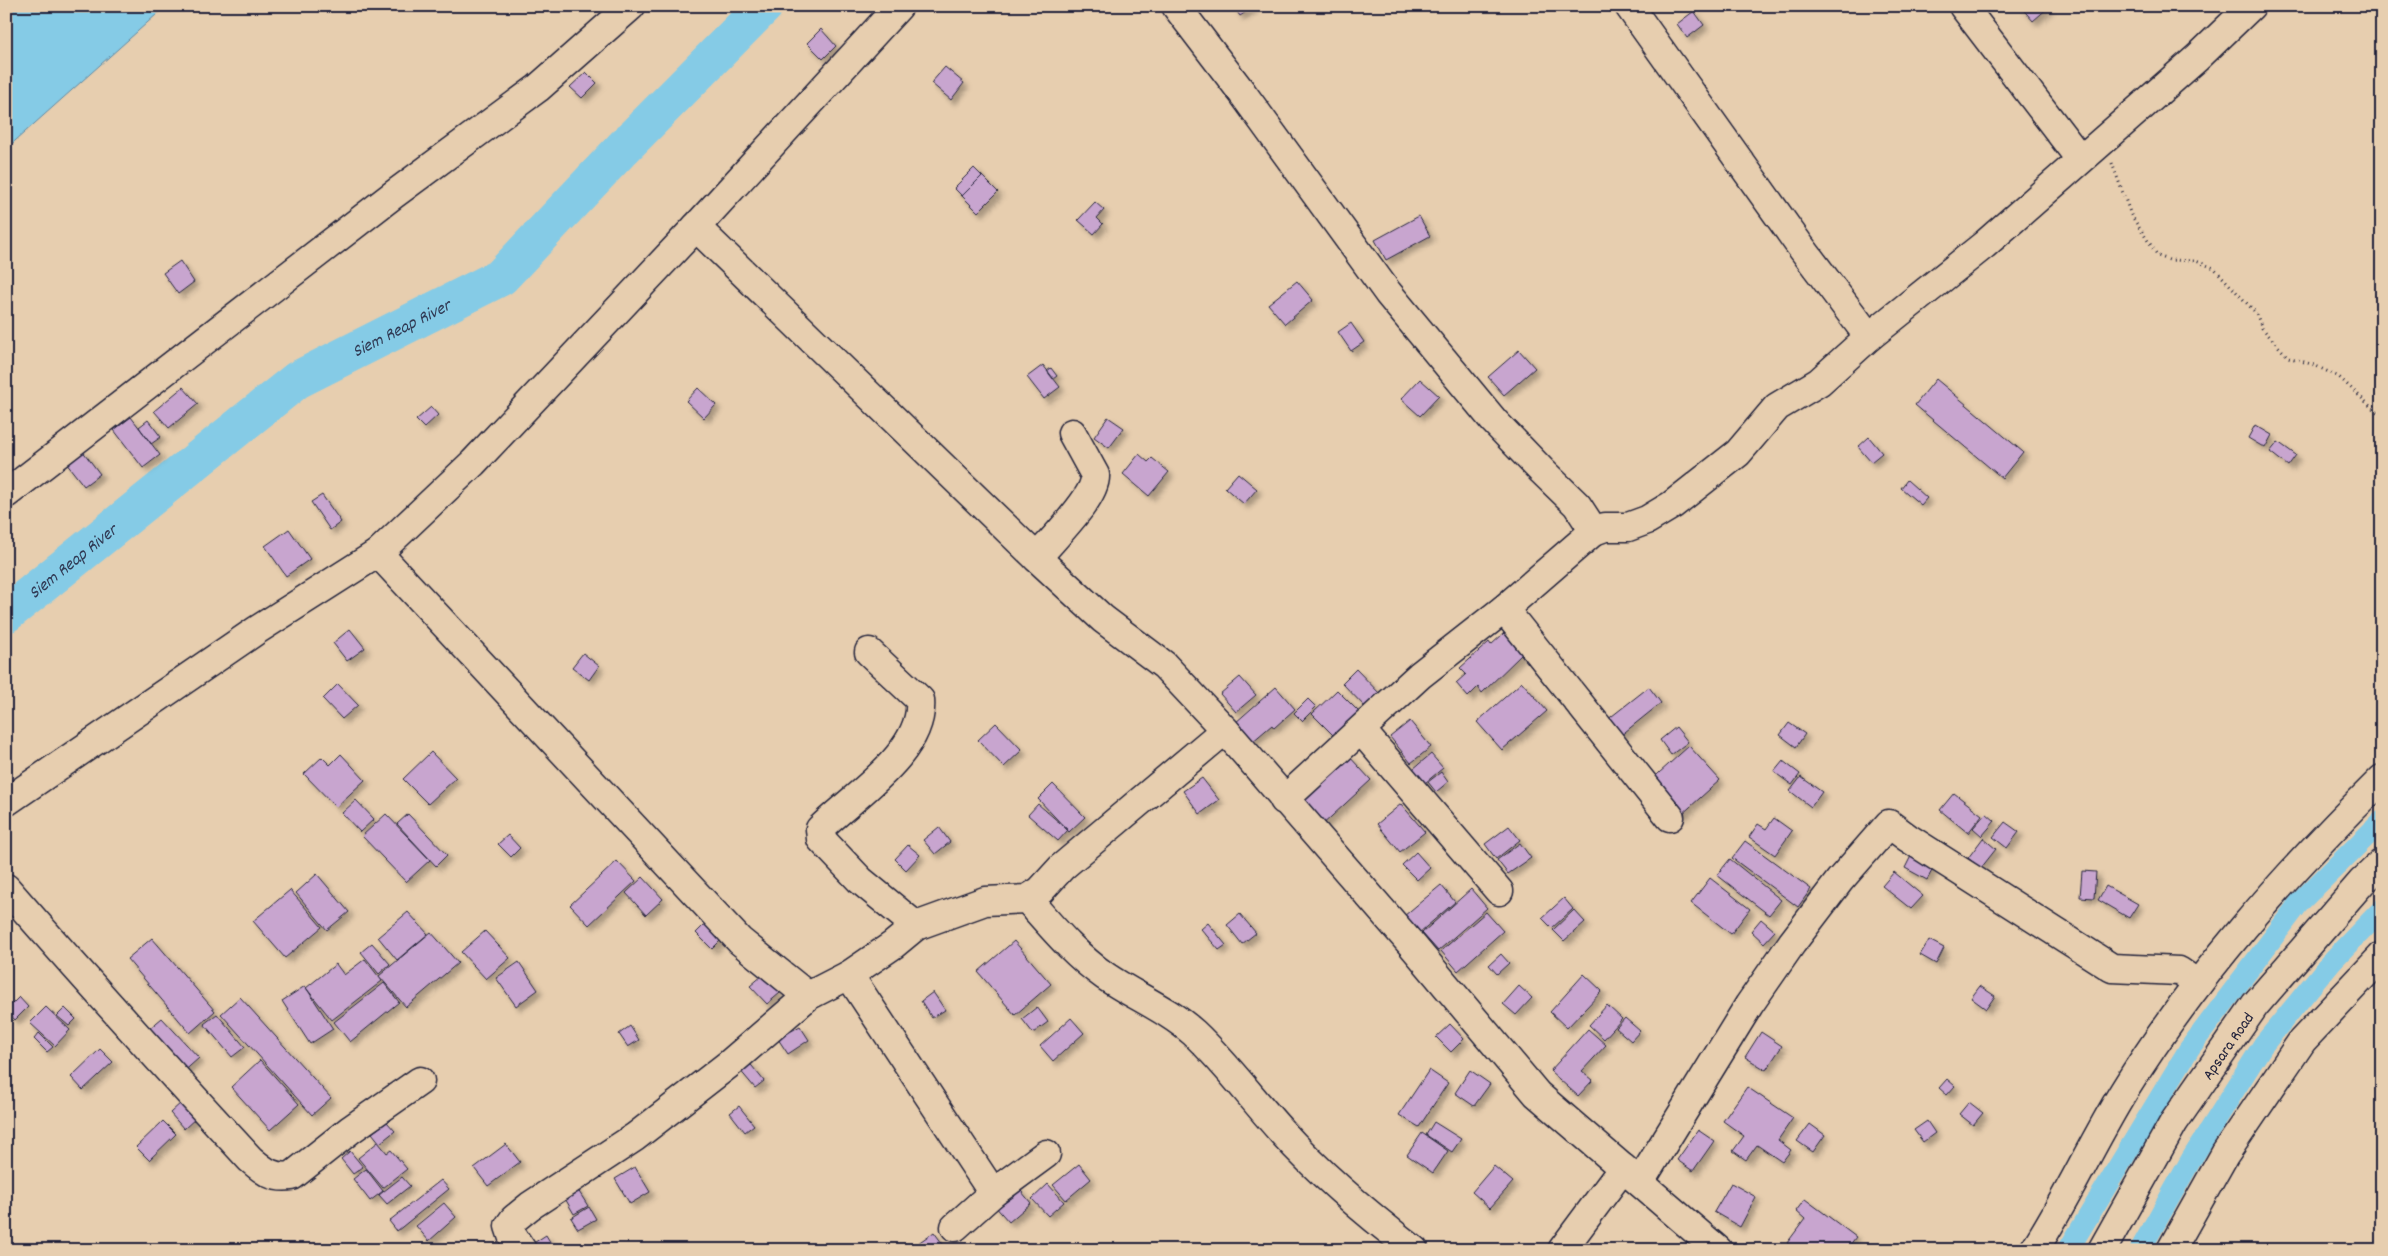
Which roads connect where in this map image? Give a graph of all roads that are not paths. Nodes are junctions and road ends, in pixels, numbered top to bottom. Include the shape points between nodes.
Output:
1 (631, 6) edge
2 (899, 6) edge
3 (1176, 6) edge
4 (1629, 6) edge
5 (1963, 6) edge
6 (2251, 6) edge
7 (2080, 159) junction
8 (696, 227) junction
9 (1869, 337) junction
10 (1072, 433) dead end
11 (6, 494) edge
12 (1594, 531) junction
13 (378, 553) junction
14 (1037, 558) junction
15 (1504, 609) junction
16 (869, 652) dead end
17 (1225, 730) junction
18 (1361, 730) junction
19 (2382, 779) edge
20 (1284, 800) junction
21 (6, 802) edge
22 (1670, 817) dead end
23 (2382, 863) edge
24 (6, 888) edge
25 (1499, 891) dead end
26 (1027, 899) junction
27 (916, 926) junction
28 (2382, 956) edge
29 (849, 975) junction
30 (2198, 984) junction
31 (808, 996) junction
32 (420, 1081) dead end
33 (1046, 1154) dead end
34 (1631, 1175) junction
35 (993, 1193) junction
36 (955, 1227) dead end
37 (522, 1250) edge
38 (1414, 1250) edge
39 (1562, 1250) edge
40 (1718, 1250) edge
41 (2034, 1250) edge
42 (2102, 1250) edge
43 (2170, 1250) edge

1 - 11 street via 538,88 393,195
2 - 8 street
3 - 12 street via 1388,293 1494,421 1578,505
4 - 9 street
5 - 7 street
6 - 7 street via 2197,58
7 - 9 street via 1984,245
8 - 13 street via 473,463
8 - 14 street
9 - 12 street via 1819,382 1777,408 1738,453 1672,505 1635,525
10 - 14 street via 1096,482
12 - 15 street
13 - 21 street via 257,630
13 - 31 street via 740,941
14 - 17 street via 1102,619 1164,664
15 - 18 street via 1420,675
15 - 22 street
16 - 27 street via 920,700 922,714 908,745 820,829 821,839 860,880
17 - 20 street
17 - 26 street
18 - 20 street
18 - 25 street
19 - 30 street via 2319,841
20 - 34 street via 1537,1094
23 - 42 street, Apsara Road via 2255,1005 2174,1122
24 - 32 street via 108,1006 250,1160 269,1175 292,1176
26 - 27 street via 985,901
26 - 38 street via 1074,952 1196,1035 1282,1132 1348,1197
27 - 29 street
28 - 43 street via 2302,1042 2225,1154
29 - 31 street
29 - 35 street
30 - 34 street via 2179,971 2112,968 1889,824 1840,880 1754,997
30 - 41 street via 2124,1091
31 - 37 street via 729,1064 635,1137 514,1219 509,1226
33 - 35 street
34 - 39 street
34 - 40 street
35 - 36 street

